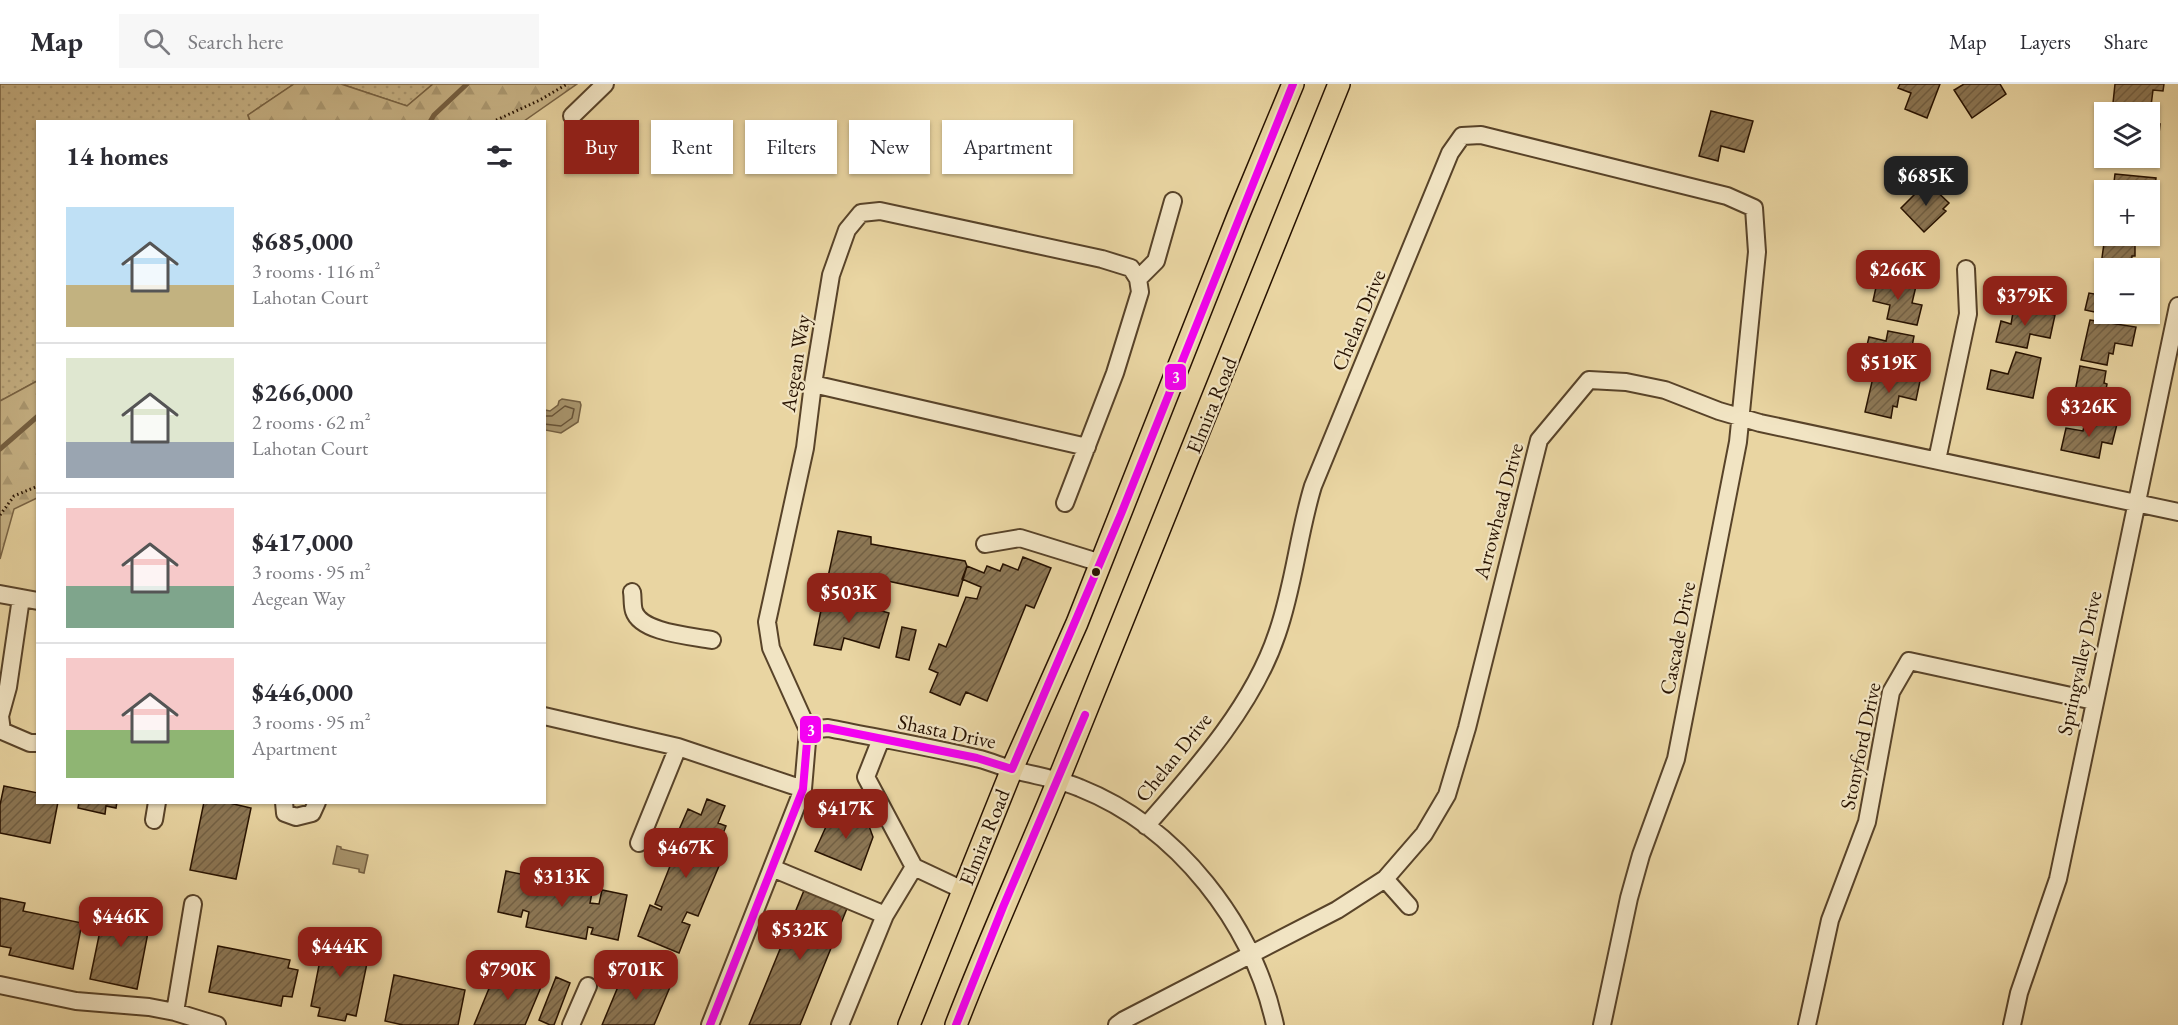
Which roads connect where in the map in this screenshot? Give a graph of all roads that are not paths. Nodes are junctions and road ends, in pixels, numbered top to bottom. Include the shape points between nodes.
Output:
1 (604, 84) edge
2 (1293, 84) edge
3 (1339, 84) edge
4 (572, 116) dead end
5 (1173, 201) dead end
6 (1757, 252) joint
7 (1966, 269) dead end
8 (1138, 279) junction
9 (2178, 306) edge
10 (813, 384) junction
11 (1740, 418) junction
12 (1087, 447) junction
13 (1936, 460) junction
14 (1065, 503) dead end
15 (2136, 503) junction
16 (2178, 512) edge
17 (985, 544) dead end
18 (1101, 563) junction
19 (632, 592) dead end
20 (0, 594) edge
21 (29, 600) edge
22 (712, 640) dead end
23 (2094, 701) junction
24 (546, 716) edge
25 (808, 730) junction
26 (881, 739) junction
27 (36, 743) edge
28 (678, 747) junction
29 (1012, 769) junction
30 (1058, 781) junction
31 (802, 789) junction
32 (157, 804) edge
33 (284, 804) edge
34 (316, 804) edge
35 (154, 820) dead end
36 (1146, 826) junction
37 (639, 843) dead end
38 (914, 867) junction
39 (772, 868) junction
40 (1385, 879) junction
41 (963, 890) junction
42 (193, 904) dead end
43 (1409, 906) dead end
44 (885, 915) junction
45 (1251, 954) junction
46 (0, 985) edge
47 (588, 986) dead end
48 (175, 1012) junction
49 (217, 1025) edge
50 (571, 1025) edge
51 (710, 1025) edge
52 (840, 1025) edge
53 (909, 1025) edge
54 (956, 1025) edge
55 (1118, 1025) edge
56 (1275, 1025) edge
57 (1602, 1025) edge
58 (1807, 1025) edge
59 (2012, 1025) edge

1 - 4 street
2 - 18 main road, Elmira Road
3 - 30 main road, Elmira Road
5 - 8 street via 1156,261
6 - 11 street, Cascade Drive
6 - 36 street, Chelan Drive via 1754,208 1727,196 1481,135 1462,136 1450,153 1312,486 1289,592 1277,635 1261,670 1229,724
7 - 13 street via 1968,314
8 - 10 street, Aegean Way via 1131,268 1102,259 880,211 861,213 847,230 831,276
8 - 12 street via 1140,292 1134,313
9 - 15 street, Springvalley Drive
10 - 12 street
10 - 25 street, Aegean Way via 805,448 767,622 771,648
11 - 13 street, Arrowhead Drive
11 - 40 street, Arrowhead Drive via 1665,390 1589,380 1539,440 1447,795 1424,834
11 - 57 street, Cascade Drive via 1676,759 1629,898
12 - 14 street
13 - 15 street, Arrowhead Drive
15 - 16 street, Arrowhead Drive
15 - 23 street, Springvalley Drive
17 - 18 street via 1020,538
18 - 29 main road, Elmira Road
19 - 22 street via 634,612 640,622
20 - 21 street
21 - 27 street via 0,716 2,731
23 - 58 street, Stonyford Drive via 1909,661 1891,692 1867,822 1830,920
23 - 59 street, Springvalley Drive via 2058,879
24 - 28 street
25 - 26 street, Shasta Drive via 828,728
25 - 31 street
26 - 29 street, Shasta Drive
26 - 38 street via 866,777
28 - 31 street
28 - 37 street
29 - 30 street, Shasta Drive
29 - 41 main road, Elmira Road
30 - 36 street, Shasta Drive via 1083,789
30 - 54 main road, Elmira Road
31 - 39 street
32 - 35 street
33 - 34 street via 285,813 296,817 312,813
36 - 45 street, Shasta Drive via 1202,878 1226,909
38 - 41 street
38 - 44 street
39 - 44 street
39 - 51 street
40 - 43 street
40 - 45 street, Arrowhead Drive via 1337,910
41 - 53 main road, Elmira Road
42 - 48 street
44 - 52 street
45 - 55 street, Arrowhead Drive
45 - 56 street, Shasta Drive
46 - 48 street via 76,1001
47 - 50 street
48 - 49 street

